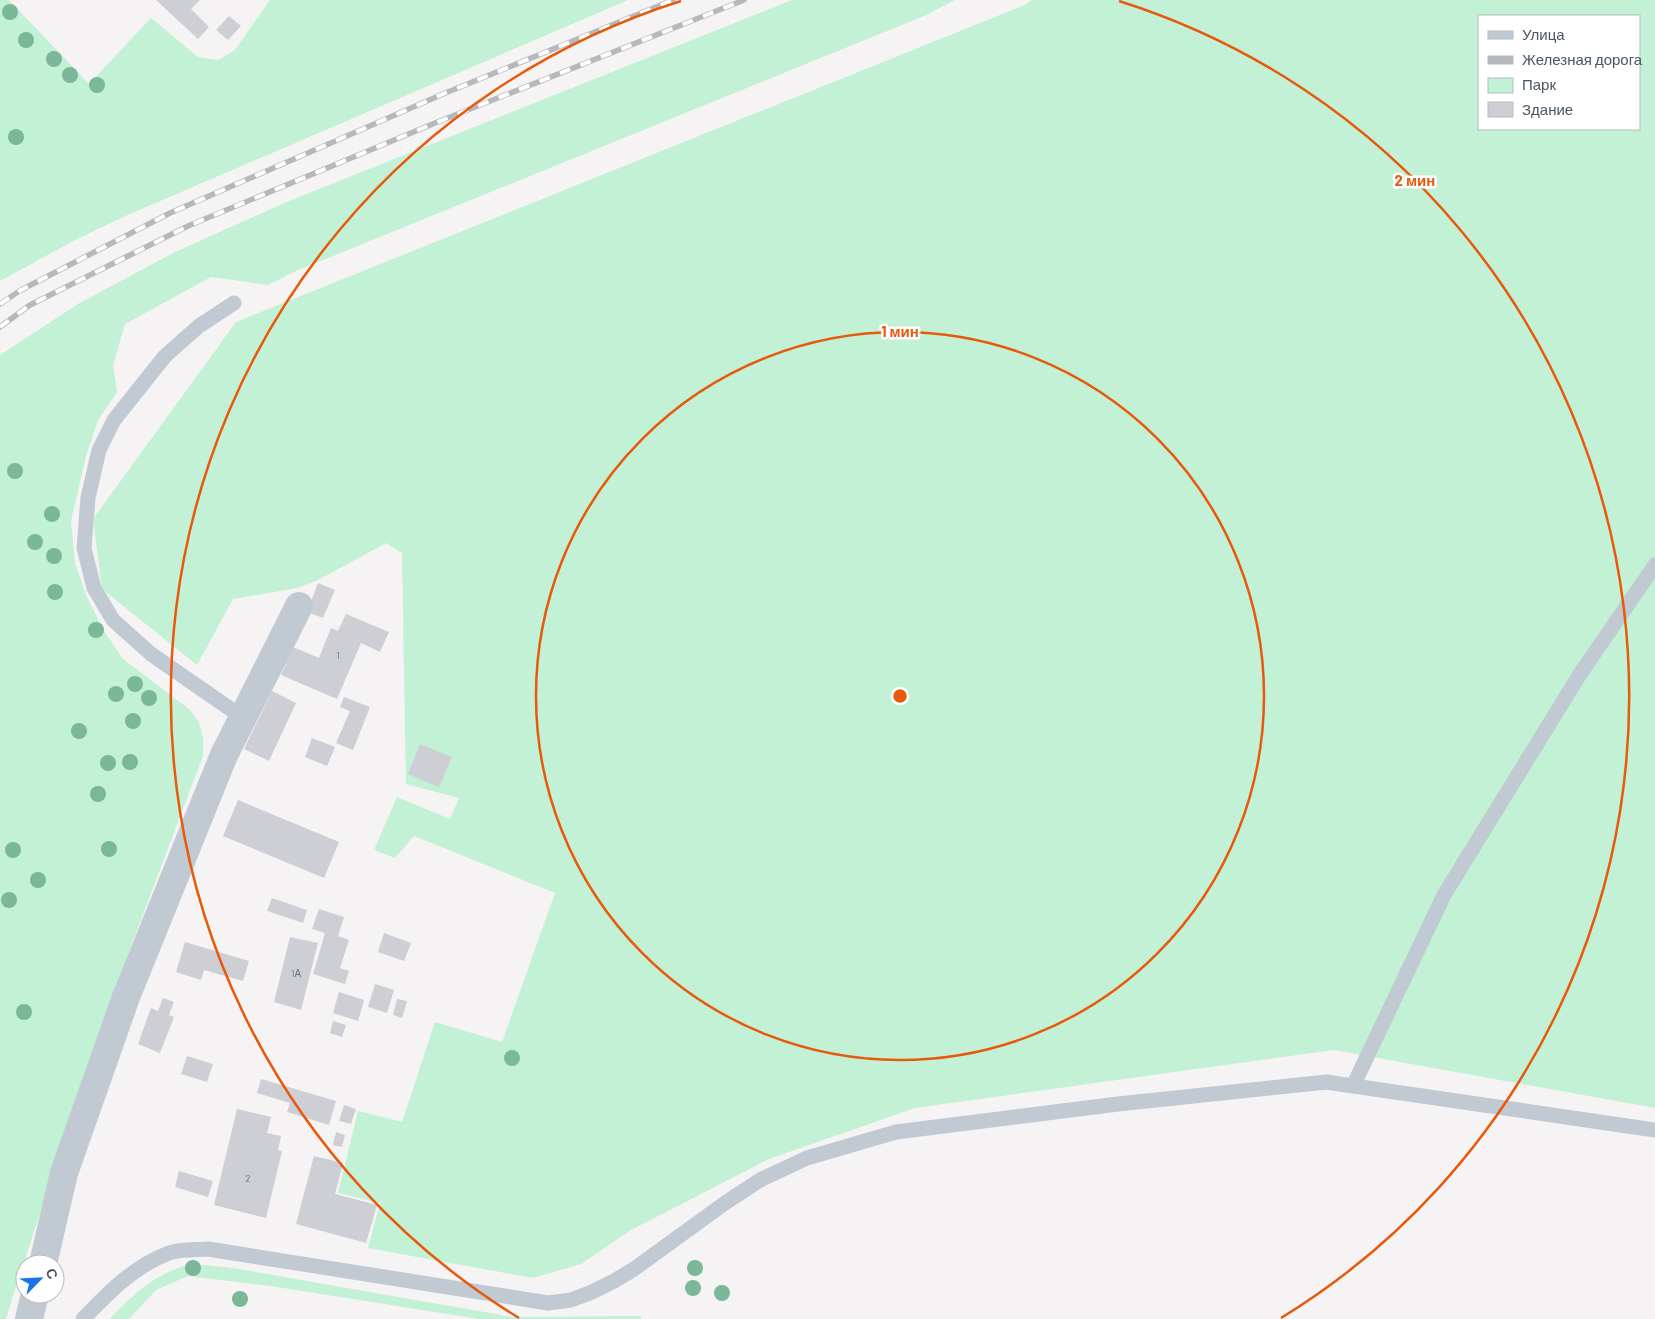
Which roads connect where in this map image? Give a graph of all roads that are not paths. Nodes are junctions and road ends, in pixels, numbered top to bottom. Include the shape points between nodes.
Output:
1 (234, 303) dead end
2 (1655, 565) edge
3 (299, 606) dead end
4 (242, 717) junction
5 (1354, 1086) junction
6 (1655, 1130) edge
7 (45, 1254) edge
8 (33, 1304) edge
9 (29, 1319) edge
10 (82, 1319) edge

1 - 4 lane via 199,326 165,356 114,420 99,450 88,498 84,548 94,588 113,620 150,654
2 - 5 lane via 1580,674 1444,895
3 - 4 street
4 - 7 street via 126,997 64,1173
5 - 6 lane
5 - 10 lane via 1326,1082 896,1132 807,1158 760,1180 634,1269 571,1300 548,1302 208,1249 171,1252 138,1268
8 - 9 street

